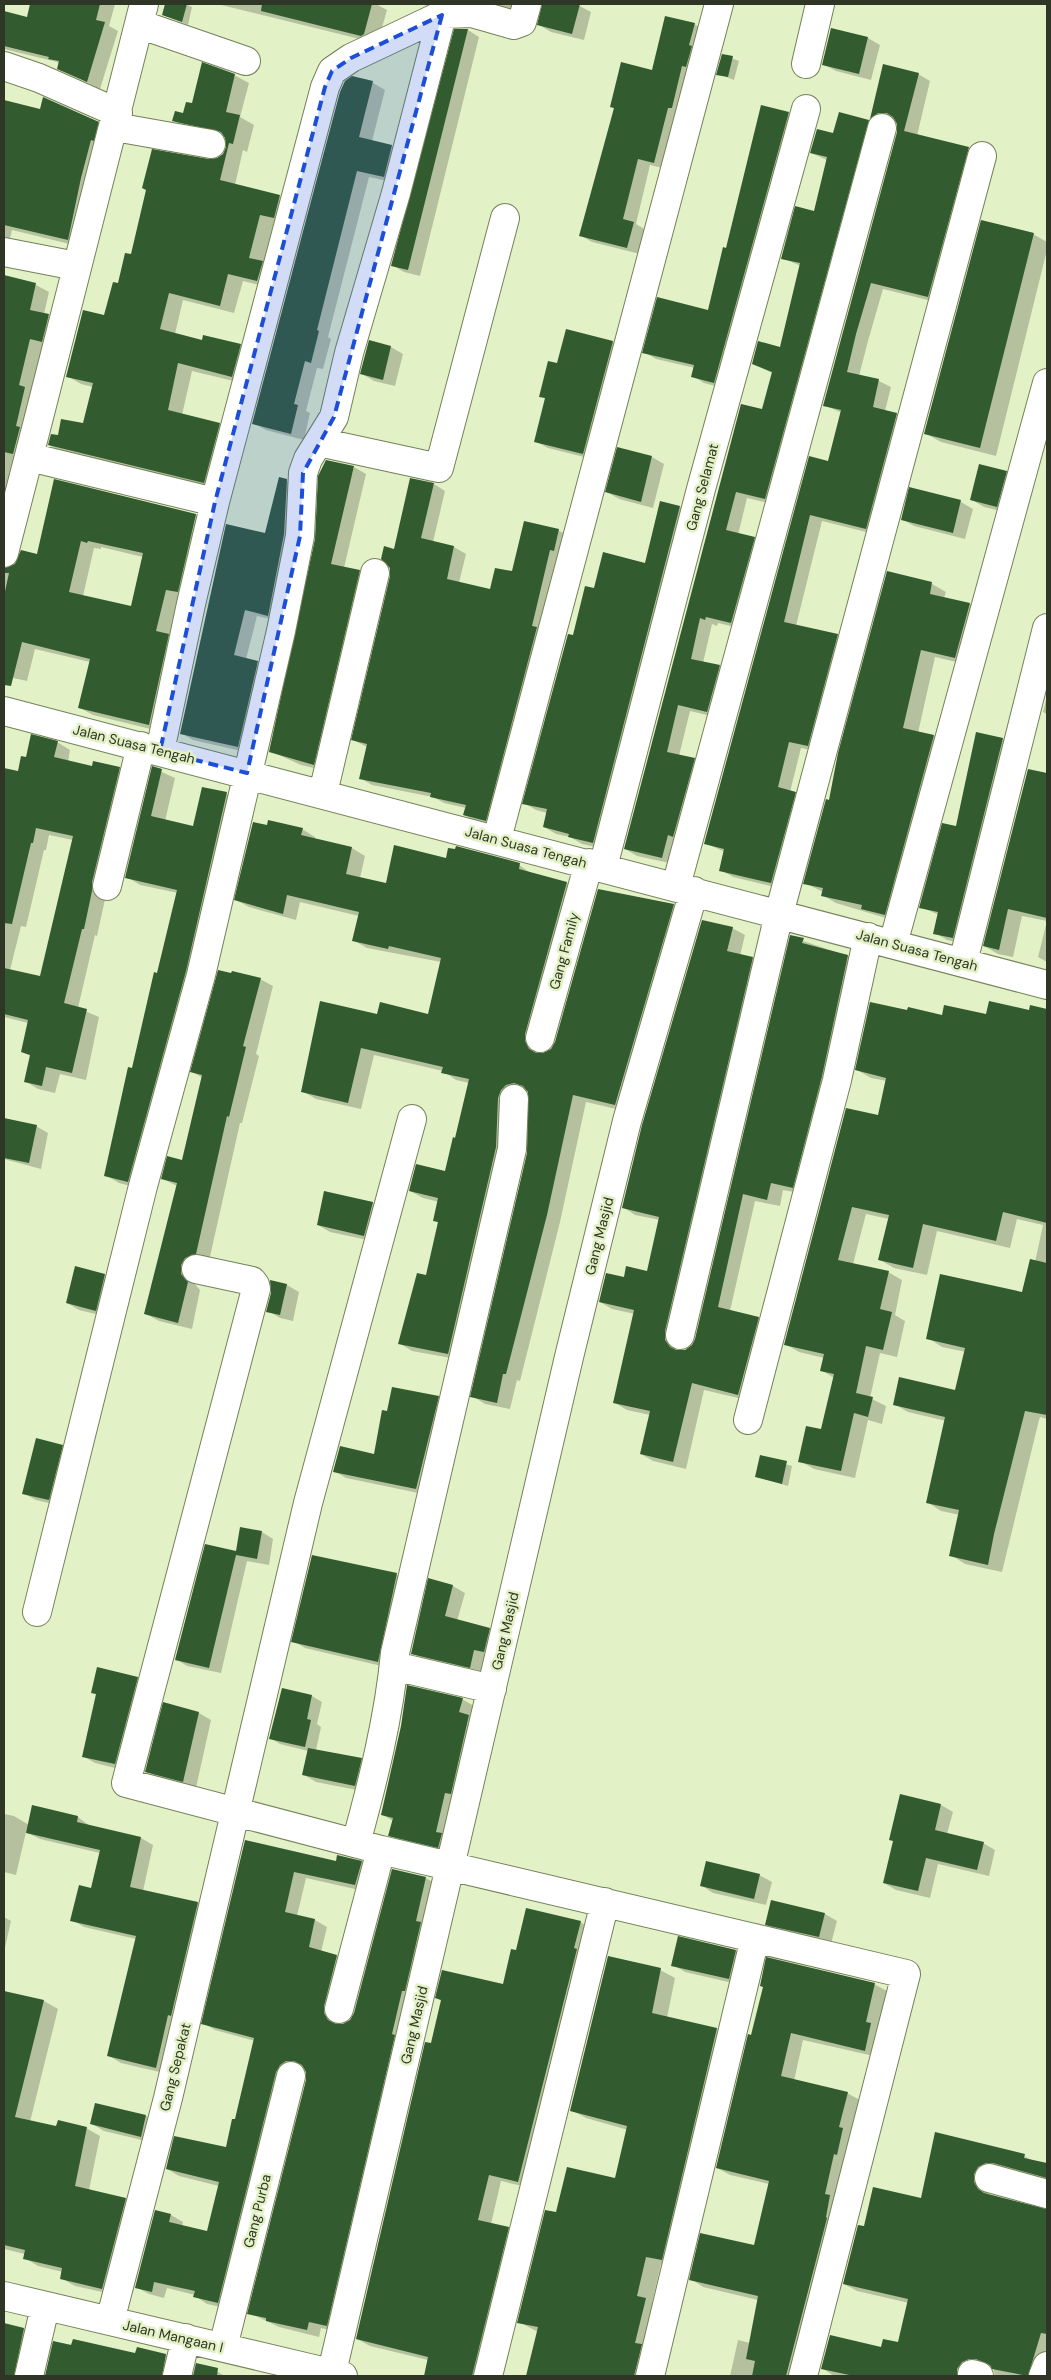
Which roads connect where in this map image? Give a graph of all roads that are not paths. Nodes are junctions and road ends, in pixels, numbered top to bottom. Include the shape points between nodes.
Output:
1 (527, 4) edge
2 (719, 4) edge
3 (820, 4) edge
4 (141, 14) edge
5 (442, 15) junction
6 (246, 60) dead end
7 (806, 64) dead end
8 (4, 66) edge
9 (806, 109) dead end
10 (116, 120) junction
11 (882, 128) dead end
12 (211, 144) dead end
13 (982, 156) dead end
14 (505, 218) dead end
15 (4, 252) edge
16 (76, 266) junction
17 (1047, 382) edge
18 (319, 442) junction
19 (28, 457) junction
20 (215, 502) junction
21 (4, 553) edge
22 (376, 573) dead end
23 (1047, 628) edge
24 (4, 711) edge
25 (150, 748) junction
26 (247, 773) junction
27 (323, 793) junction
28 (497, 839) junction
29 (596, 865) junction
30 (107, 886) dead end
31 (685, 889) junction
32 (779, 914) junction
33 (881, 940) junction
34 (963, 962) junction
35 (1047, 985) edge
36 (540, 1038) dead end
37 (514, 1100) dead end
38 (412, 1119) dead end
39 (196, 1270) dead end
40 (680, 1335) dead end
41 (748, 1420) dead end
42 (37, 1612) dead end
43 (394, 1666) junction
44 (492, 1689) junction
45 (237, 1813) junction
46 (369, 1847) junction
47 (451, 1865) junction
48 (605, 1902) junction
49 (755, 1938) junction
50 (339, 2009) dead end
51 (291, 2076) dead end
52 (989, 2178) dead end
53 (1047, 2194) edge
54 (4, 2296) edge
55 (45, 2307) junction
56 (110, 2321) junction
57 (186, 2338) junction
58 (223, 2347) junction
59 (1047, 2366) edge
60 (335, 2375) edge
61 (29, 2376) edge
62 (177, 2376) edge
63 (488, 2376) edge
64 (650, 2376) edge
65 (803, 2376) edge
66 (1043, 2376) edge

1 - 5 street via 522,22 514,25 472,13
2 - 28 street
3 - 7 street
4 - 6 street
4 - 10 street
5 - 18 street via 334,417
5 - 20 street via 351,58 332,72 325,86
8 - 10 street via 39,78
9 - 29 street, Gang Selamat
10 - 12 street
10 - 16 street
11 - 31 street, Gang Masjid
13 - 32 street
14 - 18 street via 439,468
15 - 16 street
16 - 19 street
17 - 33 street
18 - 26 street via 303,473 300,536
19 - 20 street
19 - 21 street
20 - 25 street via 191,604
22 - 27 street
23 - 34 street
24 - 25 street, Jalan Suasa Tengah
25 - 26 street, Jalan Suasa Tengah
25 - 30 street
26 - 27 street, Jalan Suasa Tengah
26 - 42 street via 201,975 143,1186
27 - 28 street, Jalan Suasa Tengah
28 - 29 street, Jalan Suasa Tengah
29 - 31 street, Jalan Suasa Tengah
29 - 36 street, Gang Family
31 - 32 street, Jalan Suasa Tengah
31 - 44 street, Gang Masjid via 567,1366
32 - 33 street, Jalan Suasa Tengah
32 - 40 street
33 - 34 street, Jalan Suasa Tengah
33 - 41 street via 837,1080
34 - 35 street, Jalan Suasa Tengah
37 - 43 street via 512,1149
38 - 45 street, Gang Sepakat via 308,1503
39 - 45 street via 252,1281 256,1289 126,1783
43 - 44 street
43 - 46 street via 374,1776
44 - 47 street, Gang Masjid
45 - 46 street
45 - 56 street, Gang Sepakat
46 - 47 street
46 - 50 street
47 - 48 street
47 - 60 street, Gang Masjid
48 - 49 street
48 - 63 street
49 - 64 street
49 - 65 street via 906,1974
51 - 58 street, Gang Purba
52 - 53 street
54 - 55 street, Jalan Mangaan I
55 - 56 street, Jalan Mangaan I
55 - 61 street
56 - 57 street, Jalan Mangaan I
57 - 58 street, Jalan Mangaan I
57 - 62 street
58 - 60 street, Jalan Mangaan I
59 - 66 street

